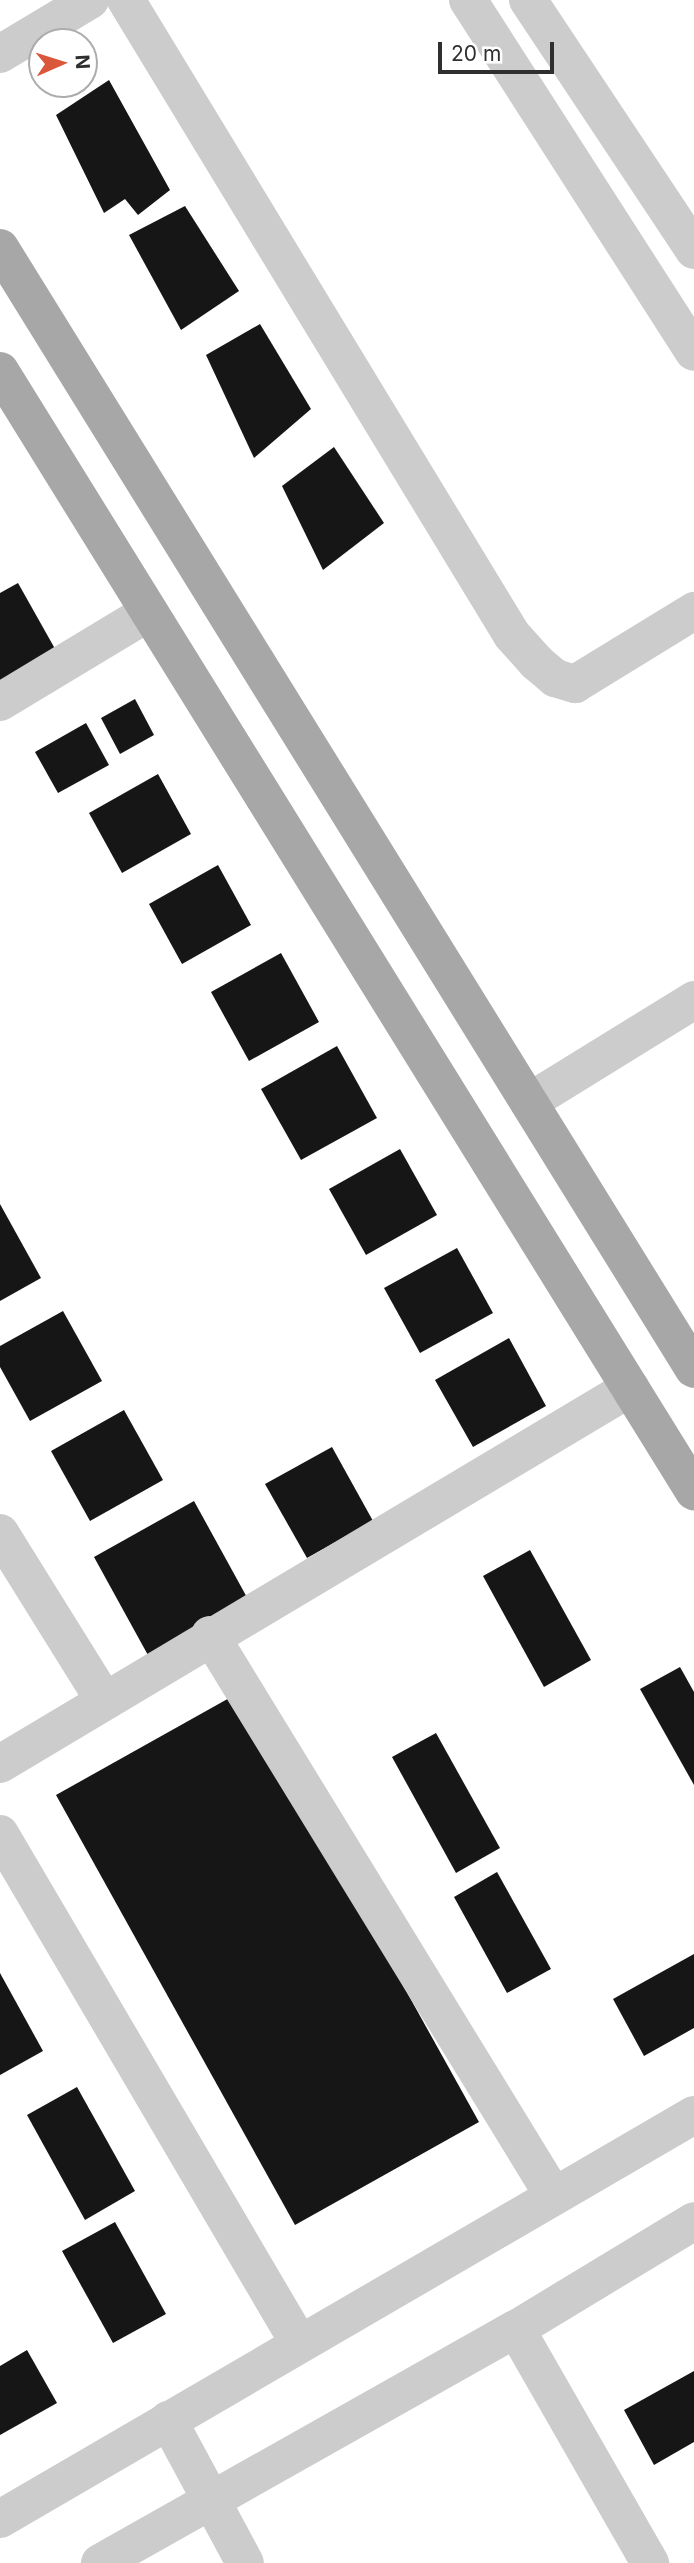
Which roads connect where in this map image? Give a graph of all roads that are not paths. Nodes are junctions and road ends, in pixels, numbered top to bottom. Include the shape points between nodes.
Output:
1 (90, 0) edge
2 (126, 0) edge
3 (468, 0) edge
4 (528, 0) edge
5 (0, 54) edge
6 (0, 248) edge
7 (694, 250) edge
8 (694, 352) edge
9 (0, 371) edge
10 (694, 611) edge
11 (149, 612) junction
12 (0, 702) edge
13 (694, 1000) edge
14 (529, 1102) junction
15 (694, 1368) edge
16 (630, 1388) junction
17 (694, 1491) edge
18 (0, 1533) edge
19 (211, 1635) junction
20 (104, 1700) junction
21 (0, 1764) edge
22 (0, 1834) edge
23 (694, 2115) edge
24 (553, 2195) junction
25 (694, 2221) edge
26 (516, 2329) junction
27 (299, 2343) junction
28 (167, 2420) junction
29 (211, 2500) junction
30 (0, 2519) edge
31 (100, 2563) edge
32 (245, 2563) edge
33 (650, 2563) edge

1 - 5 street
2 - 10 street via 512,635 536,663 555,678 575,684
3 - 8 street
4 - 7 street
6 - 14 main road
9 - 11 main road
11 - 12 street
11 - 16 main road
13 - 14 street
14 - 15 main road
16 - 17 main road
16 - 19 street
18 - 20 street
19 - 20 street
19 - 24 street
20 - 21 street
22 - 27 street
23 - 24 street
24 - 27 street
25 - 26 street
26 - 29 street
26 - 33 street
27 - 28 street
28 - 29 street
28 - 30 street
29 - 31 street
29 - 32 street

